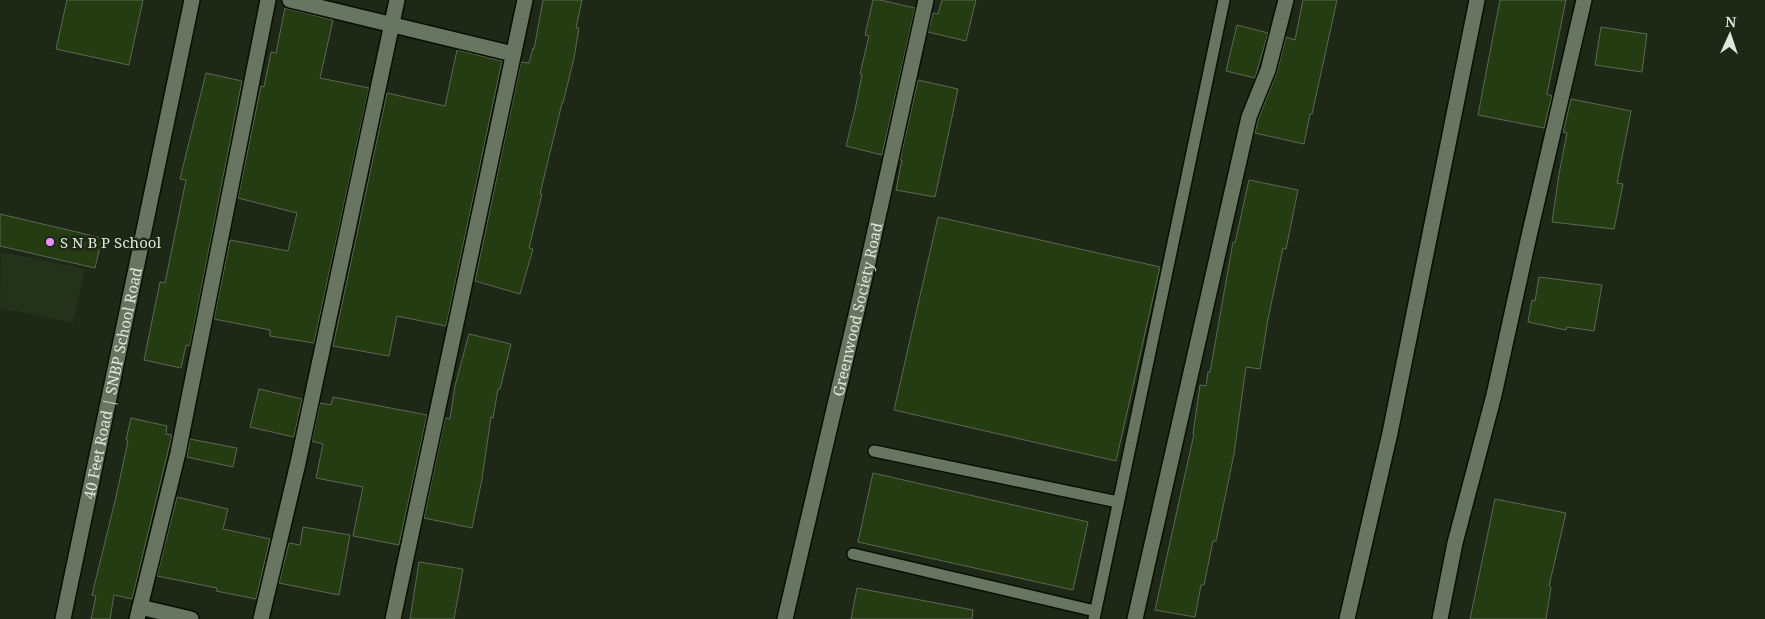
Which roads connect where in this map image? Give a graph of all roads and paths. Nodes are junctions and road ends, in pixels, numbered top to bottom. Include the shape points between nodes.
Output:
1 (192, 0) edge
2 (268, 0) edge
3 (290, 0) edge
4 (397, 0) edge
5 (525, 0) edge
6 (926, 0) edge
7 (1224, 0) edge
8 (1286, 0) edge
9 (1477, 0) edge
10 (1584, 0) edge
11 (391, 25) junction
12 (513, 54) junction
13 (874, 451) dead end
14 (1118, 502) junction
15 (853, 554) dead end
16 (138, 613) edge
17 (1095, 615) edge
18 (63, 619) edge
19 (191, 619) edge
20 (261, 619) edge
21 (393, 619) edge
22 (785, 619) edge
23 (1135, 619) edge
24 (1347, 619) edge
25 (1440, 619) edge

1 - 18 street, 40 Feet Road | SNBP School Road
2 - 16 street via 178,453
3 - 11 street
4 - 11 street
5 - 12 street
6 - 22 street, Greenwood Society Road
7 - 14 lane
8 - 23 street via 1268,70 1250,117
9 - 24 street via 1390,433
10 - 25 street via 1494,395 1455,543
11 - 12 street
11 - 20 street via 298,463
12 - 21 street
13 - 14 lane
14 - 17 lane
15 - 17 lane
16 - 19 street

